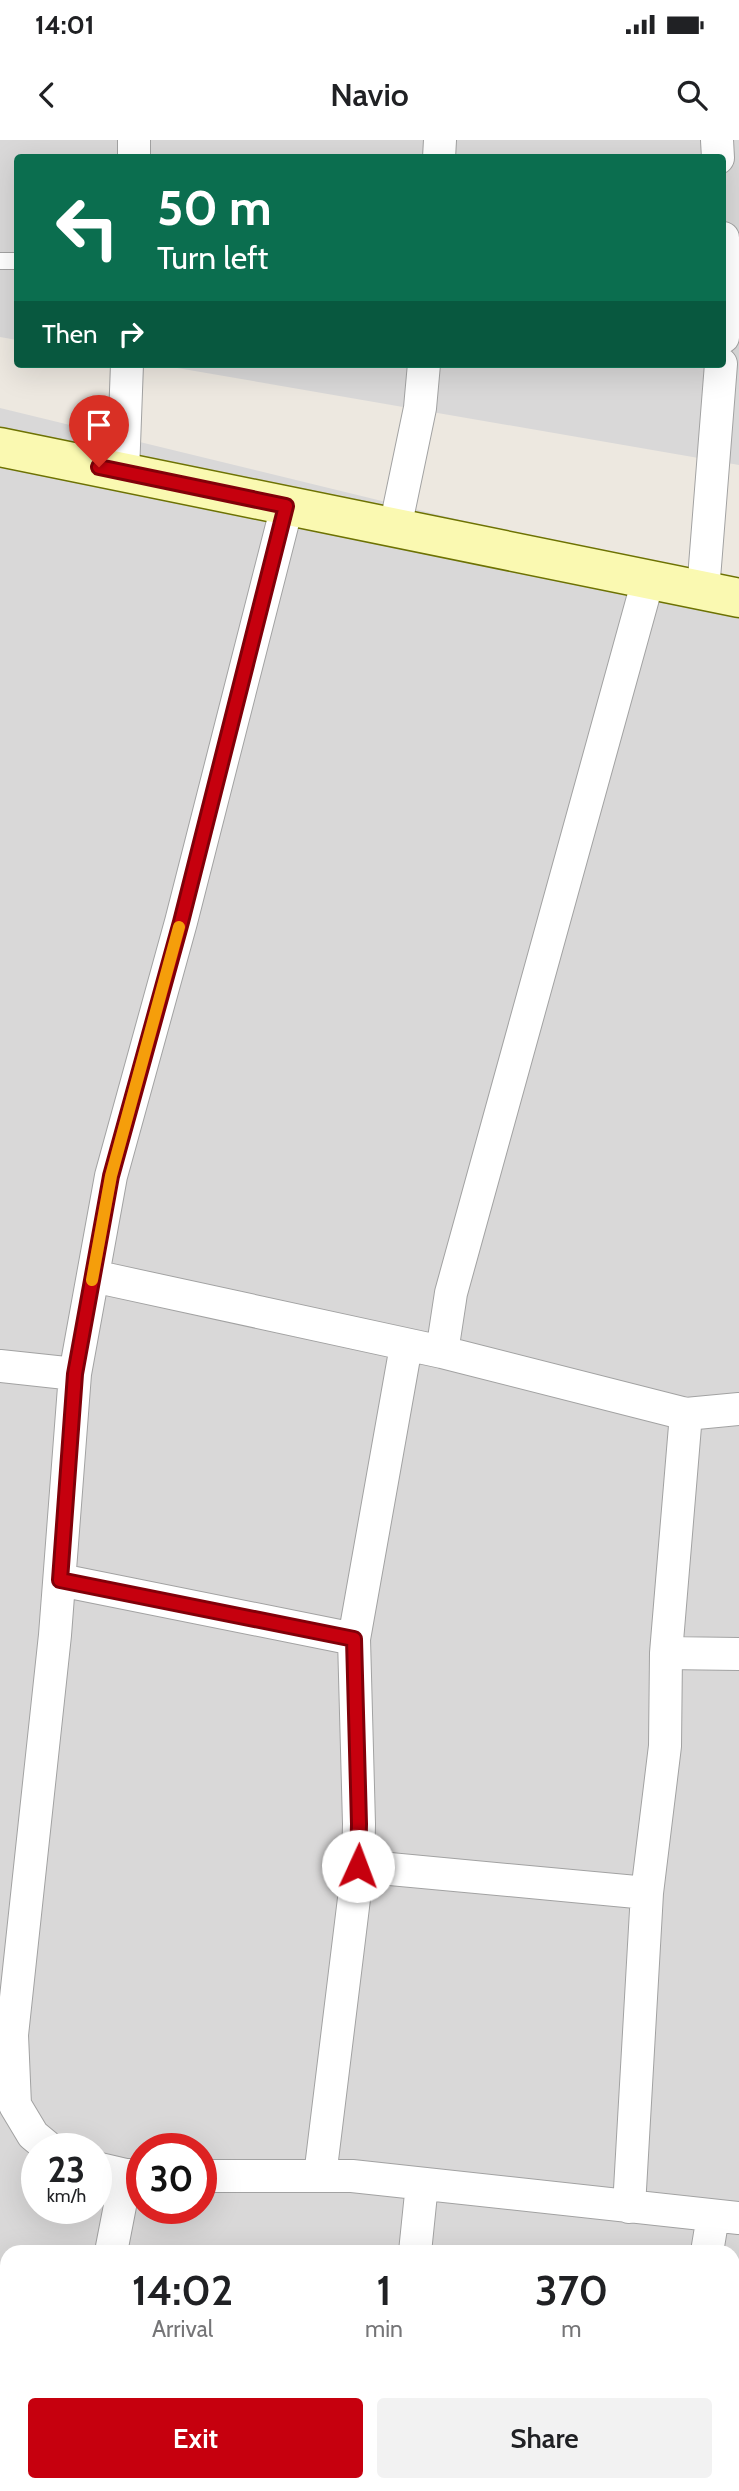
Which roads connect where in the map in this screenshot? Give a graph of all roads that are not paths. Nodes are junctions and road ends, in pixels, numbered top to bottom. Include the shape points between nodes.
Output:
1 (127, 368) edge
2 (424, 368) edge
3 (721, 368) edge
4 (0, 447) edge
5 (123, 472) junction
6 (286, 506) junction
7 (395, 528) junction
8 (648, 580) junction
9 (721, 594) edge
10 (93, 1276) junction
11 (407, 1346) junction
12 (442, 1352) junction
13 (0, 1366) edge
14 (75, 1374) junction
15 (739, 1409) edge
16 (686, 1414) junction
17 (60, 1580) junction
18 (354, 1639) junction
19 (666, 1653) junction
20 (739, 1654) edge
21 (358, 1866) junction
22 (647, 1893) junction
23 (32, 2133) edge
24 (217, 2176) edge
25 (320, 2176) junction
26 (422, 2184) junction
27 (126, 2202) edge
28 (629, 2207) junction
29 (726, 2217) edge
30 (113, 2245) edge
31 (416, 2245) edge
32 (711, 2245) edge

1 - 5 street
2 - 7 street
3 - 9 street
4 - 5 main road
5 - 6 main road
6 - 7 main road
6 - 10 street via 181,922 111,1176
7 - 8 main road
8 - 9 main road
8 - 12 street via 451,1293
10 - 11 street
10 - 14 street
11 - 12 street
11 - 18 street
12 - 16 street
13 - 14 street
14 - 17 street
15 - 16 street
16 - 19 street
17 - 18 street
17 - 23 street via 12,2035 15,2105
18 - 21 street
19 - 20 street
19 - 22 street via 665,1746
21 - 22 street
21 - 25 street
22 - 28 street
24 - 25 street
25 - 26 street
26 - 28 street
26 - 31 street
27 - 30 street
28 - 29 street
29 - 32 street

